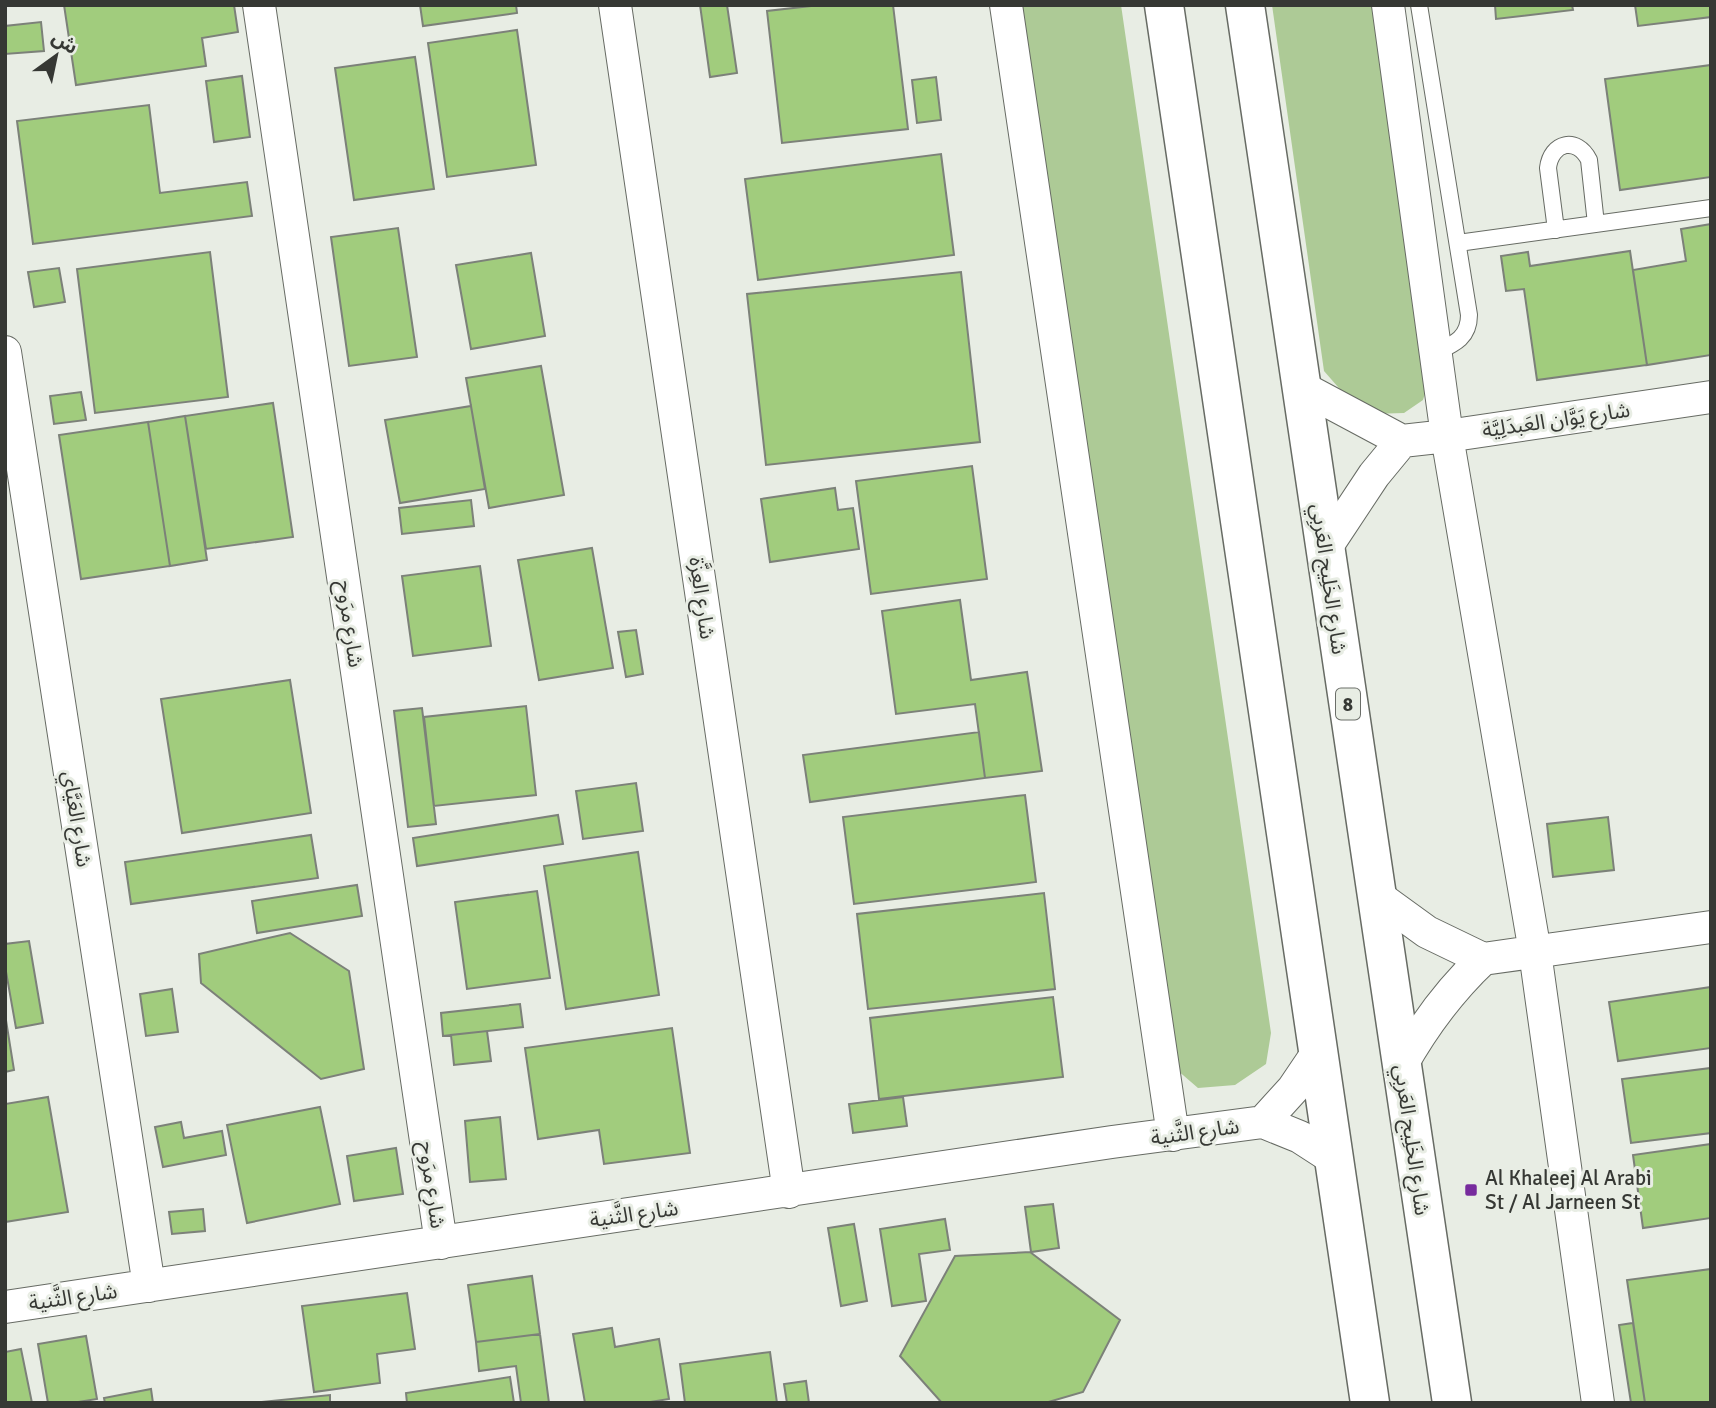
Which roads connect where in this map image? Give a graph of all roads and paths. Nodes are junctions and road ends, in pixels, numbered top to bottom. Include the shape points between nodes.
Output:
1 (259, 5) edge
2 (615, 5) edge
3 (1006, 5) edge
4 (1164, 5) edge
5 (1245, 5) edge
6 (1388, 5) edge
7 (1419, 5) edge
8 (1711, 208) edge
9 (1596, 224) junction
10 (1556, 230) junction
11 (1458, 243) junction
12 (5, 352) edge
13 (1436, 353) junction
14 (1301, 387) junction
15 (1711, 397) edge
16 (1447, 436) junction
17 (1402, 441) junction
18 (1325, 549) junction
19 (1376, 895) junction
20 (1711, 927) edge
21 (1535, 952) junction
22 (1483, 959) junction
23 (1318, 1052) junction
24 (1401, 1066) junction
25 (1263, 1122) junction
26 (1172, 1135) junction
27 (1334, 1159) junction
28 (789, 1192) junction
29 (441, 1243) junction
30 (149, 1286) junction
31 (5, 1307) edge
32 (1370, 1403) edge
33 (1451, 1403) edge
34 (1598, 1403) edge

1 - 29 street, شارع مرَوح
2 - 28 street, شارع العِزَّة
3 - 26 street
4 - 23 highway
5 - 14 highway, شارع الخَلِيج العَربِي / 8
6 - 13 street
7 - 11 lane
8 - 9 lane
9 - 10 lane
9 - 10 lane via 1589,160 1578,147 1569,145 1553,151 1548,168
10 - 11 lane
11 - 13 lane via 1469,326 1456,344
12 - 30 street, شارع العَيَّاي
13 - 16 street
14 - 17 street
14 - 18 highway, شارع الخَلِيج العَربِي / 8
15 - 16 street, شارع يَوَّان العَبدَلِيَّة
16 - 17 street, شارع يَوَّان العَبدَلِيَّة
16 - 21 street
17 - 18 street
18 - 19 highway, شارع الخَلِيج العَربِي / 8
19 - 22 street via 1427,932
19 - 24 highway, شارع الخَلِيج العَربِي / 8
20 - 21 street
21 - 22 street
21 - 34 street
22 - 24 street via 1437,1009
23 - 25 street, شارع الثَّنية
23 - 27 highway
24 - 33 highway, شارع الخَلِيج العَربِي / 8
25 - 26 street, شارع الثَّنية
25 - 27 street, شارع الثَّنية via 1300,1137
26 - 28 street, شارع الثَّنية
27 - 32 highway
28 - 29 street, شارع الثَّنية
29 - 30 street, شارع الثَّنية
30 - 31 street, شارع الثَّنية

